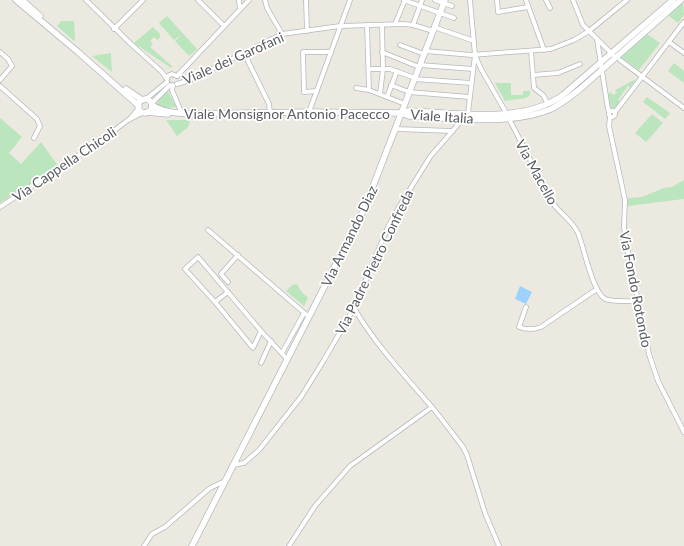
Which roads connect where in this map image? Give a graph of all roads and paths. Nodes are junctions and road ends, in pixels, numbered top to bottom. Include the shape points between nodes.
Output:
1 (16, 0) edge
2 (22, 0) edge
3 (86, 0) edge
4 (143, 0) edge
5 (198, 0) edge
6 (239, 0) edge
7 (249, 0) edge
8 (265, 0) edge
9 (306, 0) edge
10 (350, 0) edge
11 (405, 0) edge
12 (422, 0) edge
13 (435, 0) edge
14 (470, 0) edge
15 (497, 0) edge
16 (526, 0) edge
17 (546, 0) edge
18 (572, 0) edge
19 (627, 0) edge
20 (673, 0) edge
21 (681, 0) edge
22 (444, 2) edge
23 (420, 6) junction
24 (452, 6) dead end
25 (528, 7) junction
26 (550, 8) dead end
27 (240, 9) junction
28 (440, 13) junction
29 (454, 18) dead end
30 (684, 22) edge
31 (395, 24) junction
32 (367, 25) junction
33 (382, 25) junction
34 (413, 25) junction
35 (224, 26) junction
36 (340, 26) junction
37 (114, 29) junction
38 (434, 29) junction
39 (306, 30) junction
40 (589, 31) junction
41 (282, 34) junction
42 (597, 39) junction
43 (474, 41) junction
44 (669, 42) junction
45 (400, 45) dead end
46 (544, 50) junction
47 (531, 51) junction
48 (0, 52) edge
49 (331, 52) junction
50 (382, 52) junction
51 (424, 52) junction
52 (244, 53) junction
53 (684, 53) edge
54 (475, 55) junction
55 (616, 57) junction
56 (580, 64) dead end
57 (419, 66) junction
58 (601, 67) junction
59 (368, 69) junction
60 (383, 69) junction
61 (473, 69) junction
62 (397, 71) junction
63 (533, 75) junction
64 (177, 76) junction
65 (643, 77) junction
66 (414, 79) junction
67 (0, 80) edge
68 (171, 83) junction
69 (471, 83) junction
70 (391, 85) junction
71 (0, 86) edge
72 (356, 88) dead end
73 (369, 90) junction
74 (317, 91) junction
75 (409, 92) junction
76 (380, 94) junction
77 (387, 97) junction
78 (469, 97) junction
79 (144, 99) junction
80 (152, 104) junction
81 (405, 104) junction
82 (548, 104) junction
83 (684, 108) edge
84 (142, 110) junction
85 (309, 112) junction
86 (172, 113) junction
87 (270, 113) junction
88 (401, 113) junction
89 (182, 114) junction
90 (610, 115) junction
91 (466, 116) junction
92 (508, 116) junction
93 (396, 128) junction
94 (453, 131) junction
95 (34, 138) dead end
96 (0, 207) edge
97 (208, 230) dead end
98 (238, 256) junction
99 (228, 282) dead end
100 (597, 288) junction
101 (228, 292) junction
102 (639, 301) junction
103 (215, 302) junction
104 (526, 307) dead end
105 (354, 308) junction
106 (306, 315) junction
107 (261, 331) junction
108 (271, 341) junction
109 (282, 353) junction
110 (287, 359) junction
111 (260, 363) dead end
112 (432, 407) junction
113 (684, 432) edge
114 (237, 458) junction
115 (248, 460) junction
116 (233, 464) junction
117 (225, 481) junction
118 (144, 546) edge
119 (192, 546) edge
120 (289, 546) edge
121 (499, 546) edge

1 - 84 main road
2 - 79 main road via 130,92
3 - 37 street, Viale dei Garofani
4 - 37 street
5 - 35 street
6 - 27 street
7 - 27 street
8 - 41 street
9 - 39 street
10 - 36 street
11 - 23 street
11 - 31 street
12 - 23 street
13 - 22 street
14 - 43 street
15 - 25 street via 498,12
16 - 25 street
17 - 26 street
18 - 40 street via 583,25
19 - 40 street
20 - 55 main road, Viale Italia
21 - 55 main road, Viale Italia
22 - 24 street
22 - 28 main road, Via Armando Diaz
23 - 28 street
23 - 34 street
25 - 46 street
27 - 35 street
28 - 29 street
28 - 38 main road, Via Armando Diaz
30 - 44 street
31 - 33 street, Viale dei Garofani
31 - 34 street, Viale dei Garofani
32 - 33 street, Viale dei Garofani
32 - 36 street, Viale dei Garofani
32 - 59 street
33 - 50 street
34 - 38 street, Viale dei Garofani
35 - 64 street
36 - 39 street, Viale dei Garofani
36 - 49 street
37 - 68 street, Viale dei Garofani
38 - 43 street, Viale dei Garofani
38 - 51 main road, Via Armando Diaz
39 - 41 street, Viale dei Garofani
40 - 42 street
40 - 46 street via 574,40
41 - 52 street, Viale dei Garofani
42 - 55 street
42 - 58 street, Via Fondo Rotondo
43 - 54 street
44 - 53 street
44 - 65 street
45 - 51 street
46 - 47 street
47 - 54 street
47 - 63 street
48 - 67 street via 12,66
49 - 74 street
49 - 74 street via 303,52 304,92
50 - 57 street
50 - 60 street
51 - 54 street
51 - 57 main road, Via Armando Diaz
52 - 68 street, Viale dei Garofani via 190,80
52 - 87 street via 269,104
54 - 61 street
54 - 92 street, Via Macello
55 - 58 main road, Viale Italia
55 - 65 street
56 - 63 street via 558,73
57 - 61 street
57 - 66 main road, Via Armando Diaz
58 - 82 main road, Viale Italia
58 - 90 street, Via Fondo Rotondo
58 - 92 main road, Viale Italia via 567,99 554,107 535,114
59 - 60 street
59 - 73 street
60 - 62 street
60 - 76 street
61 - 69 street
62 - 66 street
62 - 70 street
63 - 82 street via 534,88
64 - 68 street via 178,81
64 - 68 street via 168,76
65 - 83 street
65 - 90 street via 614,116
66 - 69 street
66 - 75 main road, Via Armando Diaz
68 - 79 street
68 - 80 street
68 - 89 street
69 - 78 street
70 - 75 street
70 - 77 street
71 - 95 street via 37,119 40,126
72 - 73 street
73 - 76 street
74 - 85 street
75 - 78 street
75 - 81 main road, Via Armando Diaz
76 - 77 street
77 - 81 street
78 - 91 street
79 - 80 main road
79 - 84 main road via 140,102
80 - 84 main road via 151,110
80 - 86 main road, Viale Monsignor Antonio Pacecco
81 - 88 main road, Via Armando Diaz
82 - 92 main road, Viale Italia
84 - 86 main road, Viale Monsignor Antonio Pacecco via 161,114
84 - 96 street, Via Cappella Chicoli
85 - 87 main road, Viale Monsignor Antonio Pacecco
85 - 88 main road, Viale Monsignor Antonio Pacecco
86 - 89 main road, Viale Monsignor Antonio Pacecco
87 - 89 main road, Viale Monsignor Antonio Pacecco
88 - 91 main road, Viale Italia via 409,116
88 - 93 main road, Via Armando Diaz
90 - 102 street, Via Fondo Rotondo via 609,126 625,200 626,242
91 - 92 main road, Viale Italia
91 - 94 street, Via Padre Pietro Confreda
92 - 100 street, Via Macello via 552,202 577,232
93 - 94 street
93 - 106 main road, Via Armando Diaz via 365,207
94 - 105 street, Via Padre Pietro Confreda via 430,157 399,207
97 - 98 street
98 - 99 street via 221,274
98 - 106 street
100 - 102 street via 607,299
100 - 104 street via 535,329 526,330 518,327
101 - 103 street
101 - 103 street via 198,257 185,269
101 - 107 street
102 - 113 street, Via Fondo Rotondo via 648,354 658,381
103 - 107 street via 253,348
105 - 112 street via 398,369
105 - 115 street, Via Padre Pietro Confreda via 301,397 264,446
106 - 109 street
106 - 110 main road, Via Armando Diaz
107 - 108 street
108 - 109 street
108 - 111 street
109 - 110 street
110 - 114 main road, Via Armando Diaz
112 - 120 street via 350,466 315,506
112 - 121 street via 467,455 484,513
114 - 115 street
114 - 116 main road, Via Armando Diaz
115 - 116 street, Via Padre Pietro Confreda
116 - 117 main road, Via Armando Diaz
117 - 118 street via 210,488 165,527 152,534
117 - 119 main road, Via Armando Diaz

